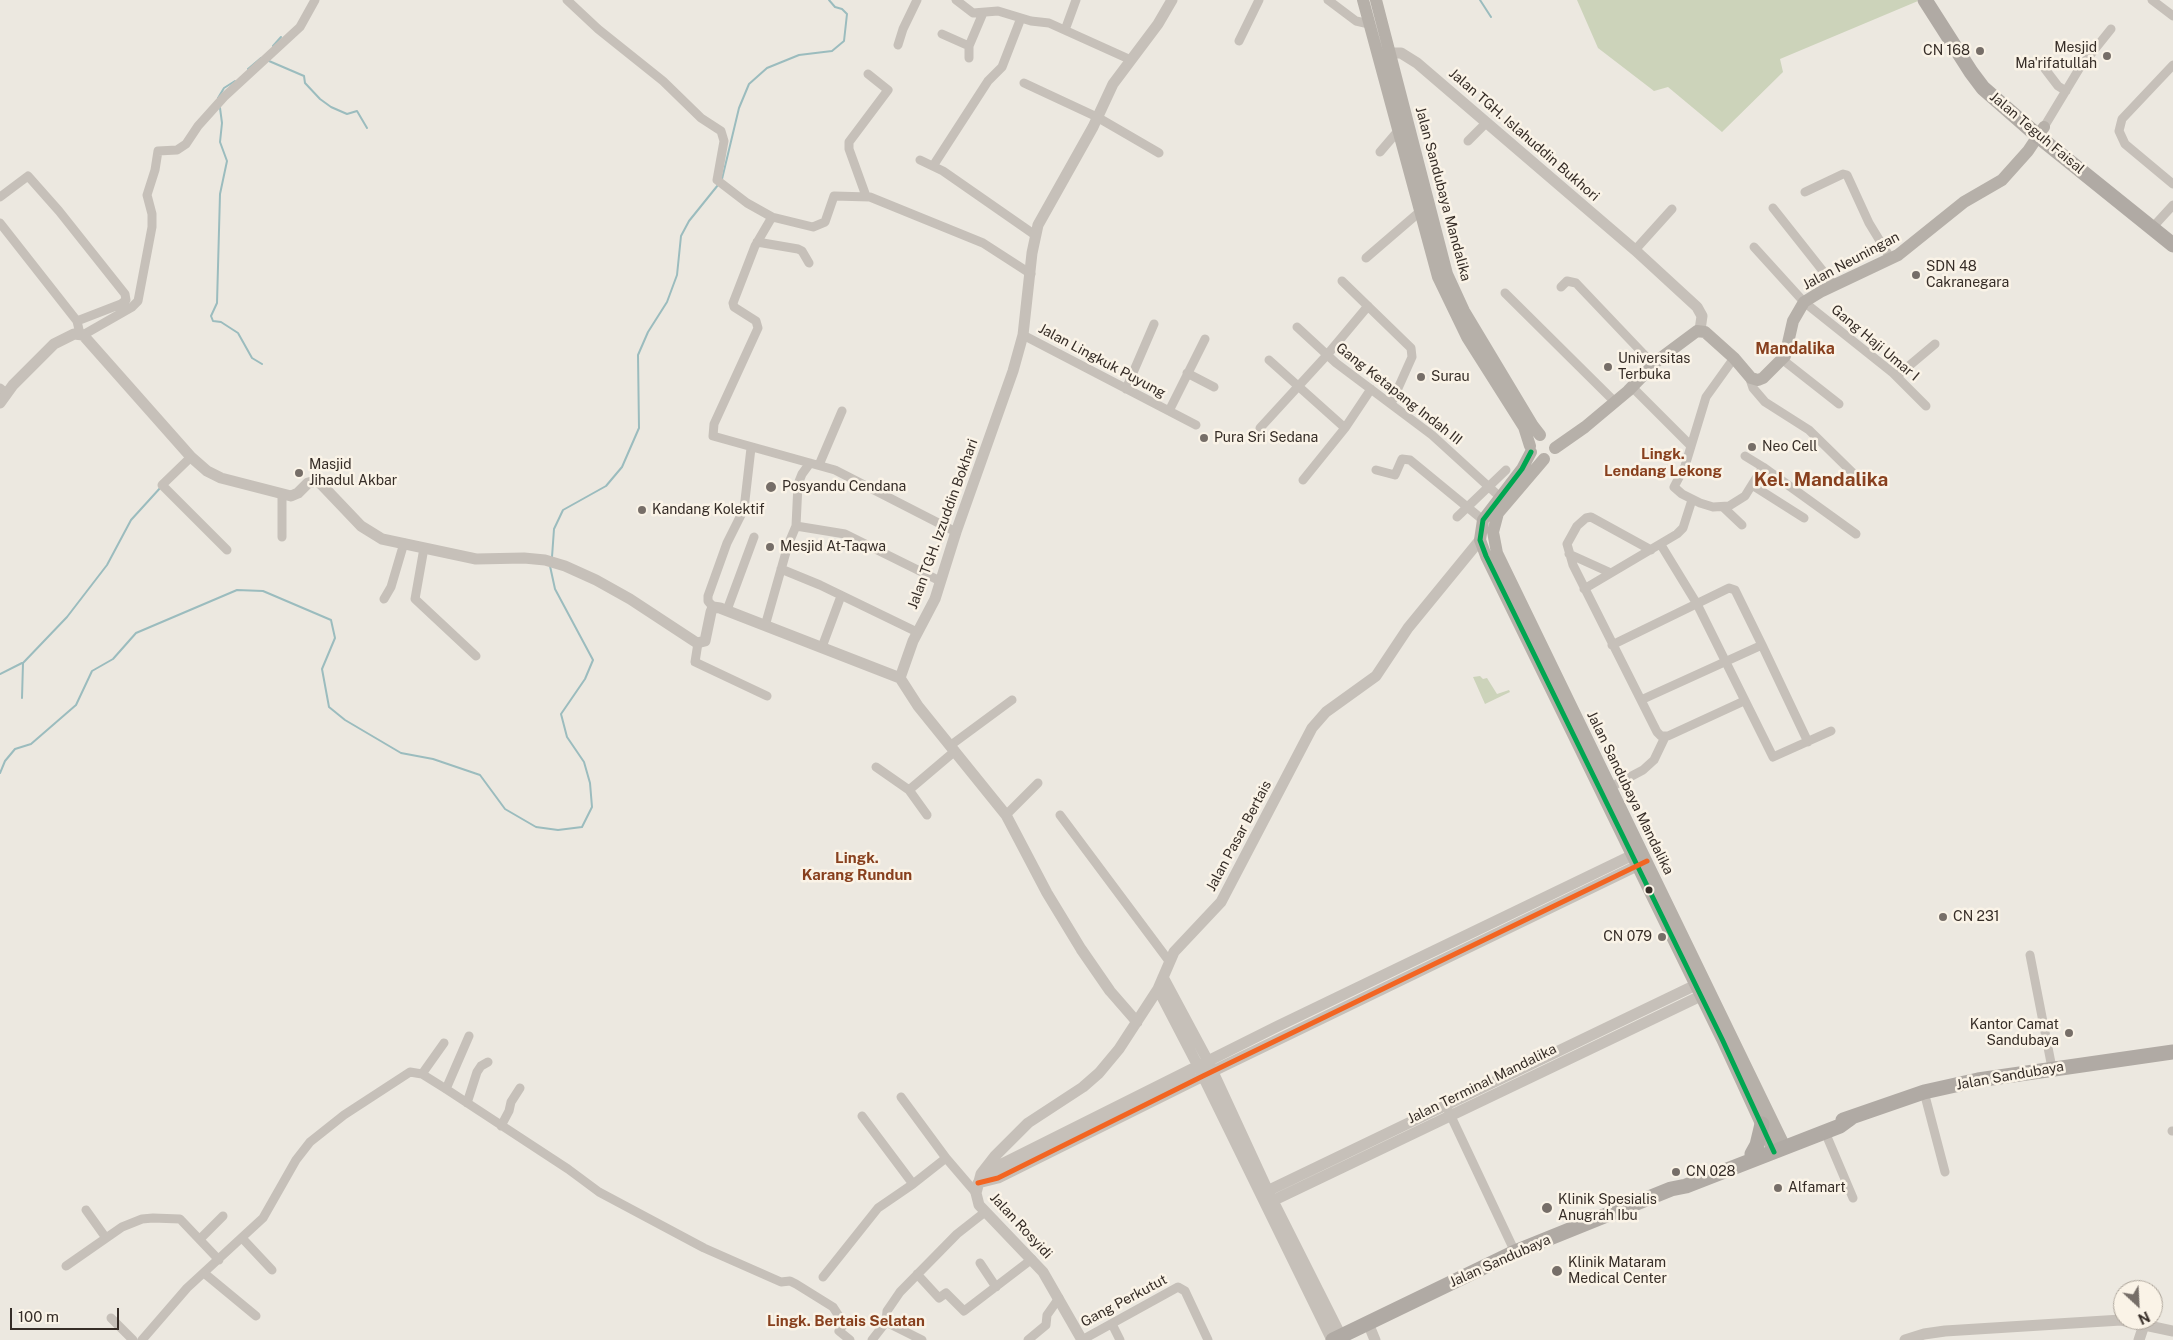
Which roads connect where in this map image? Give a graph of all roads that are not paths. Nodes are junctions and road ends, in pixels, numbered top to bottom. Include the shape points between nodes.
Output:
1 (315, 0) edge
2 (567, 0) edge
3 (916, 0) edge
4 (956, 0) edge
5 (1076, 0) edge
6 (1172, 0) edge
7 (1259, 0) edge
8 (1328, 0) edge
9 (1363, 0) edge
10 (1376, 0) edge
11 (1925, 0) edge
12 (1935, 0) edge
13 (2152, 0) edge
14 (2173, 1) edge
15 (2170, 12) edge
16 (983, 13) junction
17 (1021, 18) junction
18 (1369, 24) junction
19 (2111, 29) dead end
20 (1065, 30) junction
21 (942, 34) dead end
22 (1238, 41) dead end
23 (1380, 41) junction
24 (898, 45) dead end
25 (970, 46) junction
26 (1390, 53) junction
27 (969, 58) dead end
28 (1131, 60) junction
29 (2173, 65) edge
30 (2044, 70) dead end
31 (868, 74) dead end
32 (1024, 83) dead end
33 (2066, 91) junction
34 (1097, 117) junction
35 (1486, 122) junction
36 (1398, 131) junction
37 (2042, 132) junction
38 (1468, 141) dead end
39 (1380, 152) dead end
40 (1159, 153) dead end
41 (920, 160) dead end
42 (933, 166) junction
43 (2173, 184) edge
44 (1805, 192) dead end
45 (1, 194) edge
46 (866, 196) junction
47 (2173, 204) edge
48 (1425, 208) junction
49 (1672, 208) dead end
50 (1773, 208) dead end
51 (772, 217) junction
52 (0, 223) edge
53 (2155, 225) junction
54 (2173, 234) edge
55 (1034, 235) junction
56 (757, 242) junction
57 (2173, 245) edge
58 (1754, 248) dead end
59 (1635, 250) junction
60 (1366, 258) dead end
61 (1891, 259) junction
62 (809, 263) dead end
63 (1031, 274) junction
64 (1342, 281) dead end
65 (1834, 285) junction
66 (1561, 287) dead end
67 (1505, 293) dead end
68 (1804, 302) junction
69 (1368, 306) junction
70 (77, 321) junction
71 (1154, 324) dead end
72 (1297, 327) dead end
73 (1700, 330) junction
74 (82, 334) junction
75 (1023, 335) junction
76 (1205, 339) dead end
77 (1935, 344) dead end
78 (1327, 355) junction
79 (1734, 358) junction
80 (1268, 360) dead end
81 (1783, 360) junction
82 (1654, 365) junction
83 (1187, 373) junction
84 (1749, 376) junction
85 (1897, 376) junction
86 (1214, 387) dead end
87 (1299, 387) junction
88 (1632, 387) junction
89 (1126, 389) junction
90 (1371, 389) junction
91 (2, 395) edge
92 (1615, 402) junction
93 (1391, 404) junction
94 (1839, 404) dead end
95 (1926, 406) dead end
96 (842, 411) dead end
97 (1169, 411) junction
98 (1196, 425) dead end
99 (1260, 428) dead end
100 (1345, 428) junction
101 (1540, 435) junction
102 (1691, 446) junction
103 (751, 448) junction
104 (1555, 448) junction
105 (1530, 449) junction
106 (1745, 456) dead end
107 (191, 457) junction
108 (1544, 459) junction
109 (814, 464) junction
110 (1763, 467) junction
111 (1376, 470) dead end
112 (1506, 470) dead end
113 (1860, 479) dead end
114 (1303, 480) dead end
115 (1752, 484) junction
116 (1486, 485) junction
117 (282, 495) junction
118 (1500, 496) junction
119 (1691, 503) dead end
120 (1463, 505) junction
121 (1723, 507) junction
122 (1457, 517) dead end
123 (1804, 518) dead end
124 (1483, 520) junction
125 (1742, 525) dead end
126 (796, 526) junction
127 (956, 532) junction
128 (1856, 534) dead end
129 (282, 537) dead end
130 (754, 537) dead end
131 (1480, 540) junction
132 (404, 543) junction
133 (1661, 545) junction
134 (424, 548) junction
135 (227, 550) dead end
136 (1651, 550) junction
137 (1569, 554) junction
138 (781, 569) junction
139 (1611, 574) junction
140 (940, 581) junction
141 (1584, 589) junction
142 (1510, 594) junction
143 (841, 596) junction
144 (384, 599) dead end
145 (1697, 604) junction
146 (714, 608) junction
147 (727, 610) junction
148 (765, 626) junction
149 (917, 632) junction
150 (698, 643) junction
151 (1612, 645) junction
152 (1762, 645) junction
153 (822, 647) junction
154 (476, 656) dead end
155 (1725, 662) junction
156 (900, 678) junction
157 (1552, 681) junction
158 (766, 696) dead end
159 (1012, 700) dead end
160 (1641, 700) junction
161 (1744, 701) junction
162 (1831, 731) dead end
163 (1665, 737) junction
164 (1808, 742) junction
165 (953, 748) junction
166 (876, 767) dead end
167 (1038, 783) dead end
168 (1611, 787) junction
169 (909, 790) junction
170 (927, 815) dead end
171 (1006, 815) junction
172 (1060, 815) dead end
173 (1640, 858) junction
174 (2030, 955) dead end
175 (1169, 961) junction
176 (1163, 977) junction
177 (1704, 988) junction
178 (1158, 989) junction
179 (1137, 1022) junction
180 (469, 1036) dead end
181 (444, 1043) dead end
182 (2173, 1052) edge
183 (488, 1062) dead end
184 (1205, 1068) junction
185 (2052, 1068) junction
186 (422, 1074) junction
187 (520, 1088) dead end
188 (446, 1089) junction
189 (1924, 1092) junction
190 (901, 1097) dead end
191 (467, 1103) junction
192 (1448, 1111) junction
193 (862, 1116) dead end
194 (1851, 1118) junction
195 (1762, 1124) junction
196 (501, 1126) junction
197 (1825, 1132) junction
198 (1778, 1147) junction
199 (1752, 1154) junction
200 (946, 1158) junction
201 (1945, 1172) dead end
202 (978, 1183) junction
203 (914, 1184) junction
204 (1671, 1189) junction
205 (1267, 1197) junction
206 (1853, 1198) dead end
207 (86, 1210) dead end
208 (985, 1212) junction
209 (222, 1216) dead end
210 (106, 1238) junction
211 (242, 1238) junction
212 (200, 1239) junction
213 (1515, 1252) junction
214 (1032, 1259) junction
215 (218, 1260) junction
216 (980, 1263) dead end
217 (66, 1266) dead end
218 (272, 1270) dead end
219 (204, 1274) junction
220 (917, 1274) junction
221 (824, 1277) dead end
222 (996, 1287) junction
223 (1059, 1298) junction
224 (256, 1316) dead end
225 (111, 1318) dead end
226 (2113, 1318) edge
227 (886, 1322) junction
228 (1368, 1323) junction
229 (1112, 1324) junction
230 (1925, 1337) edge
231 (1335, 1339) edge
232 (133, 1340) edge
233 (142, 1340) edge
234 (850, 1340) edge
235 (872, 1340) edge
236 (922, 1340) edge
237 (1028, 1340) edge
238 (1082, 1340) edge
239 (1120, 1340) edge
240 (1208, 1340) edge
241 (1375, 1340) edge
242 (1905, 1340) edge

1 - 74 street via 300,27 224,97 186,144 177,150 158,151 147,195 152,227 138,301
2 - 51 street via 663,81 701,118 721,130 724,141 722,185
3 - 24 street
4 - 16 street via 970,12
5 - 20 street
6 - 28 street, Jalan TGH. Izzuddin Bokhari
7 - 22 street
8 - 18 street via 1356,21
9 - 18 main road
10 - 23 main road, Jalan Sandubaya Mandalika
11 - 37 highway, Jalan Teguh Faisal via 1970,72 1984,88
12 - 37 highway, Jalan Teguh Faisal via 1986,78
13 - 15 street
14 - 15 street
16 - 17 street via 998,12
16 - 25 street
17 - 20 street via 1049,23
17 - 42 street via 1002,67 988,81
18 - 23 main road
19 - 33 street
20 - 28 street
21 - 25 street
23 - 26 main road, Jalan Sandubaya Mandalika
23 - 36 main road
25 - 27 street
26 - 35 street, Jalan TGH. Islahuddin Bukhori via 1401,52
26 - 48 main road, Jalan Sandubaya Mandalika
28 - 34 street, Jalan TGH. Izzuddin Bokhari via 1113,84
29 - 43 street via 2122,119 2119,130 2125,144
30 - 33 street
31 - 46 street via 888,90 849,142 848,149
32 - 34 street
33 - 37 street
34 - 40 street
34 - 55 street, Jalan TGH. Izzuddin Bokhari
35 - 38 street
35 - 59 street, Jalan TGH. Islahuddin Bukhori
36 - 39 street
36 - 48 main road via 1410,180
37 - 53 highway, Jalan Teguh Faisal
37 - 61 main road, Jalan Neuningan via 2002,180 1971,197
41 - 42 street
42 - 55 street
44 - 61 street via 1847,175 1869,223
45 - 70 street via 29,177 125,294 126,300 121,304
46 - 51 street via 834,196 826,220 820,226
46 - 63 street via 983,243
47 - 53 street
48 - 60 street
48 - 101 main road, Jalan Sandubaya Mandalika via 1456,296
48 - 105 main road via 1438,277 1450,305 1524,427
49 - 59 street
50 - 65 street
51 - 56 street
52 - 70 street
53 - 54 highway, Jalan Teguh Faisal
53 - 57 highway, Jalan Teguh Faisal
55 - 63 street, Jalan TGH. Izzuddin Bokhari
56 - 62 street via 798,249
56 - 103 street via 732,304 756,321 758,328 712,430 716,438
58 - 68 street, Gang Haji Umar I
59 - 73 street, Jalan TGH. Islahuddin Bukhori via 1697,307 1702,316
61 - 65 main road, Jalan Neuningan
63 - 75 street, Jalan TGH. Izzuddin Bokhari
64 - 69 street
65 - 68 main road, Jalan Neuningan
66 - 82 street via 1567,281 1576,283
67 - 92 street
68 - 81 main road, Jalan Neuningan via 1793,321
68 - 85 street, Gang Haji Umar I
69 - 78 street
69 - 93 street via 1412,350
70 - 74 street
71 - 89 street
72 - 78 street, Gang Ketapang Indah III
73 - 79 main road
73 - 82 main road
74 - 91 street via 54,344
74 - 107 street
75 - 89 street, Jalan Lingkuk Puyung
75 - 127 street, Jalan TGH. Izzuddin Bokhari via 1002,406
76 - 83 street
77 - 85 street
78 - 87 street
78 - 90 street, Gang Ketapang Indah III
79 - 84 main road
79 - 102 street via 1708,391
80 - 87 street
81 - 84 main road via 1761,379
81 - 94 street
82 - 88 main road
83 - 86 street
83 - 97 street
84 - 113 street via 1753,388 1765,402 1809,430
85 - 95 street, Gang Haji Umar I
87 - 99 street
87 - 100 street
88 - 92 main road
88 - 102 street
89 - 97 street, Jalan Lingkuk Puyung
90 - 93 street, Gang Ketapang Indah III
90 - 100 street
92 - 104 main road
93 - 116 street, Gang Ketapang Indah III via 1432,435
96 - 109 street
97 - 98 street, Jalan Lingkuk Puyung
100 - 114 street
101 - 104 main road via 1551,438
101 - 105 main road via 1535,437
102 - 121 street via 1674,487 1700,503
103 - 109 street
103 - 146 street via 744,509 727,543 708,596
104 - 108 main road via 1550,457
105 - 108 main road via 1534,456
105 - 118 main road via 1522,469
106 - 110 street
107 - 117 street via 207,471 222,478
107 - 135 street via 163,487
108 - 142 main road, Jalan Sandubaya Mandalika via 1502,508 1494,526 1493,538
109 - 126 street via 802,474 798,484
109 - 127 street via 835,470
110 - 115 street
110 - 128 street
111 - 120 street via 1395,475 1402,459 1406,458
112 - 116 street
115 - 121 street via 1742,499
115 - 123 street
116 - 118 street, Gang Ketapang Indah III
116 - 120 street
117 - 129 street
117 - 132 street via 291,496 310,482 319,482 362,526 382,539
118 - 124 main road
119 - 133 street via 1683,528
120 - 122 street
120 - 124 street
121 - 125 street
124 - 131 main road
126 - 138 street
126 - 140 street via 846,534
127 - 140 street, Jalan TGH. Izzuddin Bokhari
130 - 147 street
131 - 142 main road via 1486,556
131 - 175 street, Jalan Pasar Bertais via 1408,628 1376,676 1326,712 1312,728 1218,907 1201,921
132 - 134 street
132 - 144 street
133 - 136 street
133 - 145 street
134 - 150 street via 476,559 545,560 565,566 630,599
134 - 154 street via 415,599
136 - 137 street via 1591,517 1581,522 1570,536 1567,544
136 - 139 street
137 - 139 street
137 - 141 street
138 - 143 street
138 - 148 street
139 - 141 street
140 - 149 street, Jalan TGH. Izzuddin Bokhari via 928,615
141 - 151 street
142 - 157 main road, Jalan Sandubaya Mandalika
143 - 149 street
143 - 153 street
145 - 151 street
145 - 152 street via 1727,589 1734,589
145 - 155 street
146 - 147 street
146 - 150 street via 706,638
147 - 148 street
148 - 153 street
149 - 156 street, Jalan TGH. Izzuddin Bokhari
150 - 158 street via 695,662
151 - 160 street
152 - 155 street
152 - 164 street
153 - 156 street
155 - 160 street
155 - 161 street
156 - 165 street via 918,706
157 - 168 main road, Jalan Sandubaya Mandalika
157 - 173 main road
159 - 165 street
160 - 163 street via 1657,732
161 - 163 street
161 - 164 street via 1773,758
162 - 164 street
163 - 168 street via 1654,760 1644,770
165 - 169 street
165 - 171 street
166 - 169 street
167 - 171 street
168 - 173 main road, Jalan Sandubaya Mandalika
169 - 170 street
171 - 179 street via 1081,949
172 - 175 street
173 - 177 main road, Jalan Sandubaya Mandalika
173 - 184 street
174 - 185 street
175 - 176 street, Jalan Pasar Bertais
176 - 178 street, Jalan Pasar Bertais
176 - 184 street
177 - 192 street, Jalan Terminal Mandalika
177 - 195 main road
177 - 198 main road, Jalan Sandubaya Mandalika
178 - 179 street, Jalan Pasar Bertais
178 - 184 street
179 - 202 street, Jalan Pasar Bertais via 1099,1073 1073,1095 1028,1123 995,1156
180 - 188 street
181 - 186 street
182 - 185 highway, Jalan Sandubaya
183 - 191 street via 477,1072
184 - 202 street via 998,1178
184 - 205 street
185 - 189 highway, Jalan Sandubaya
186 - 188 street
186 - 211 street via 410,1072 403,1075 318,1134 296,1160 263,1218
187 - 196 street via 510,1102 509,1112
188 - 191 street
189 - 194 highway, Jalan Sandubaya
189 - 201 street
190 - 200 street
191 - 196 street
192 - 205 street, Jalan Terminal Mandalika
192 - 213 street
193 - 203 street
194 - 197 highway, Jalan Sandubaya
194 - 198 highway, Jalan Sandubaya via 1838,1120
195 - 198 main road
195 - 199 highway
196 - 234 street via 599,1192 704,1248 781,1282 796,1284 833,1307 844,1324 839,1331
197 - 198 highway, Jalan Sandubaya
197 - 206 street
198 - 199 highway, Jalan Sandubaya
198 - 204 highway, Jalan Sandubaya via 1686,1186
199 - 204 highway, Jalan Sandubaya via 1683,1181
200 - 202 street
200 - 203 street
202 - 208 street, Jalan Rosyidi via 977,1202
203 - 221 street via 878,1208
204 - 213 highway, Jalan Sandubaya
205 - 231 street
207 - 210 street
208 - 214 street, Jalan Rosyidi
208 - 220 street via 957,1234
209 - 212 street
210 - 212 street via 142,1218 168,1218 180,1219
210 - 217 street
211 - 215 street
211 - 218 street
212 - 215 street
213 - 228 highway, Jalan Sandubaya
214 - 222 street
214 - 223 street, Jalan Rosyidi
215 - 219 street
216 - 222 street
219 - 224 street
219 - 233 street via 174,1302
220 - 222 street via 939,1297 946,1294 964,1311
220 - 227 street via 896,1297 885,1317
223 - 237 street via 1047,1316 1046,1325
223 - 238 street, Jalan Rosyidi
225 - 232 street
226 - 230 street via 1966,1329
227 - 235 street
227 - 236 street
228 - 231 highway, Jalan Sandubaya
228 - 241 street
229 - 238 street, Gang Perkutut
229 - 239 street
229 - 240 street, Gang Perkutut via 1180,1287 1185,1290
230 - 242 street

